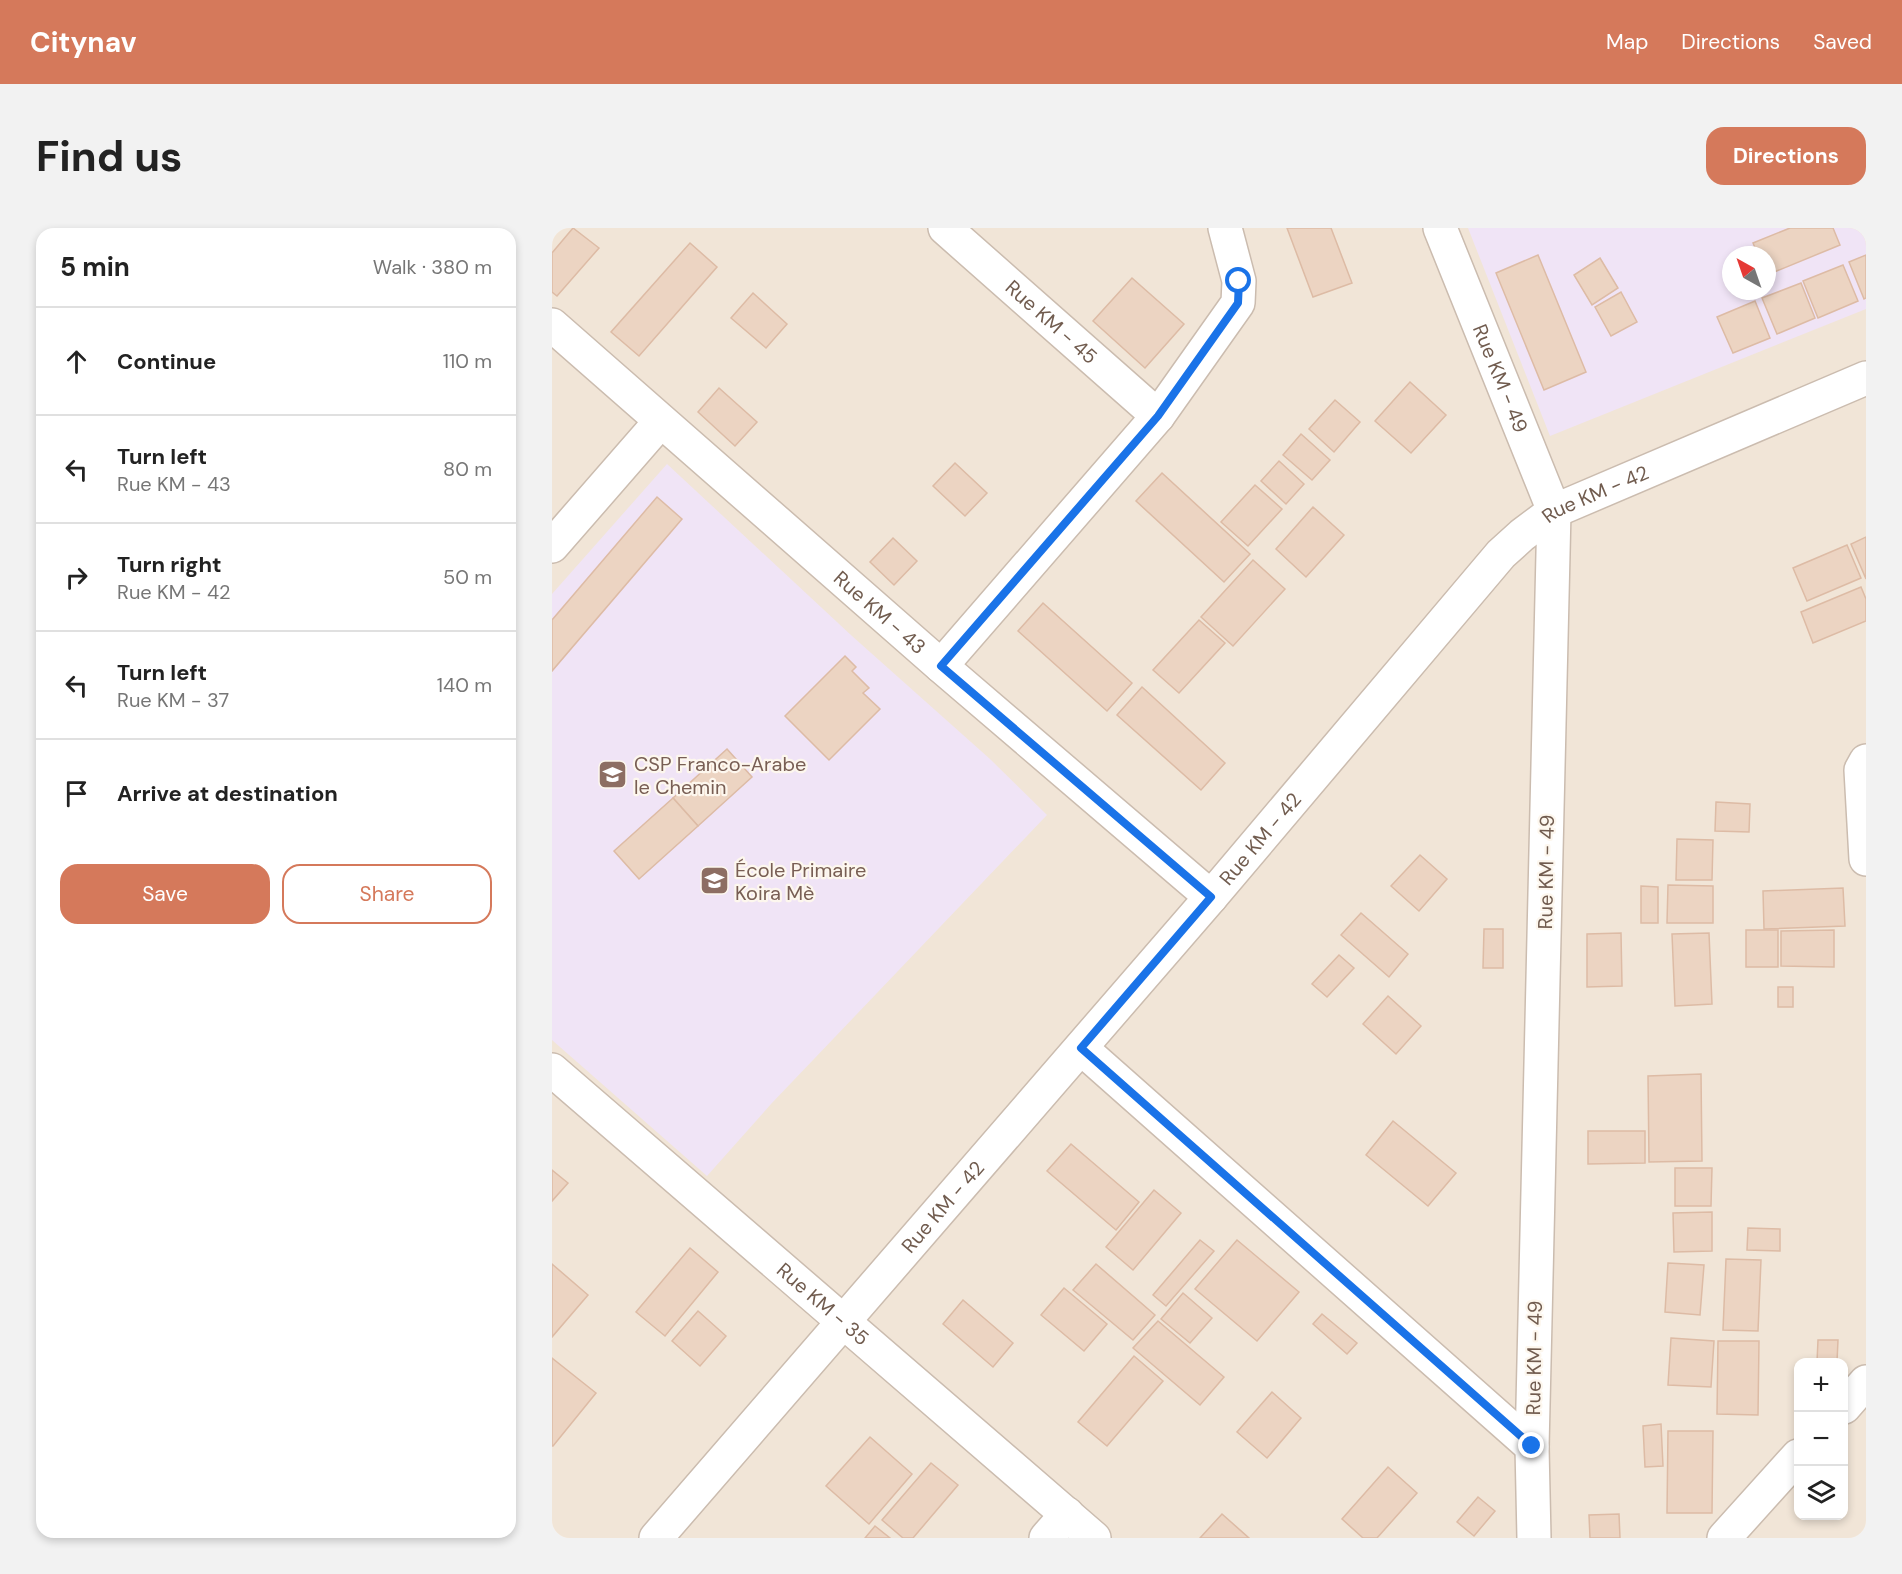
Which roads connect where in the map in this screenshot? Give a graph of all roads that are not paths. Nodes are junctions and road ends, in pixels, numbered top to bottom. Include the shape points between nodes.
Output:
1 (1225, 228) edge
2 (1440, 228) edge
3 (955, 231) edge
4 (552, 325) edge
5 (1866, 378) edge
6 (1158, 416) junction
7 (660, 422) junction
8 (1554, 511) junction
9 (552, 546) edge
10 (941, 666) junction
11 (1866, 761) edge
12 (1866, 859) edge
13 (1211, 897) junction
14 (1081, 1048) junction
15 (558, 1086) edge
16 (842, 1322) junction
17 (1866, 1382) edge
18 (1848, 1402) edge
19 (1532, 1446) junction
20 (1794, 1460) edge
21 (1056, 1526) edge
22 (656, 1538) edge
23 (1094, 1538) edge
24 (1534, 1538) edge
25 (1724, 1538) edge

1 - 6 street via 1239,281 1238,303
2 - 8 street, Rue KM - 49
3 - 6 street, Rue KM - 45
4 - 7 street, Rue KM - 43
5 - 8 street, Rue KM - 42
6 - 10 street
7 - 9 street
7 - 10 street, Rue KM - 43
8 - 13 street, Rue KM - 42 via 1501,554
8 - 19 street, Rue KM - 49
10 - 13 street, Rue KM - 43
11 - 12 street via 1861,770
13 - 14 street, Rue KM - 42
14 - 16 street, Rue KM - 42
14 - 19 street
15 - 16 street, Rue KM - 35
16 - 21 street, Rue KM - 35
16 - 22 street, Rue KM - 42
17 - 18 street
19 - 24 street, Rue KM - 49
20 - 25 street
21 - 23 street, Rue KM - 35

